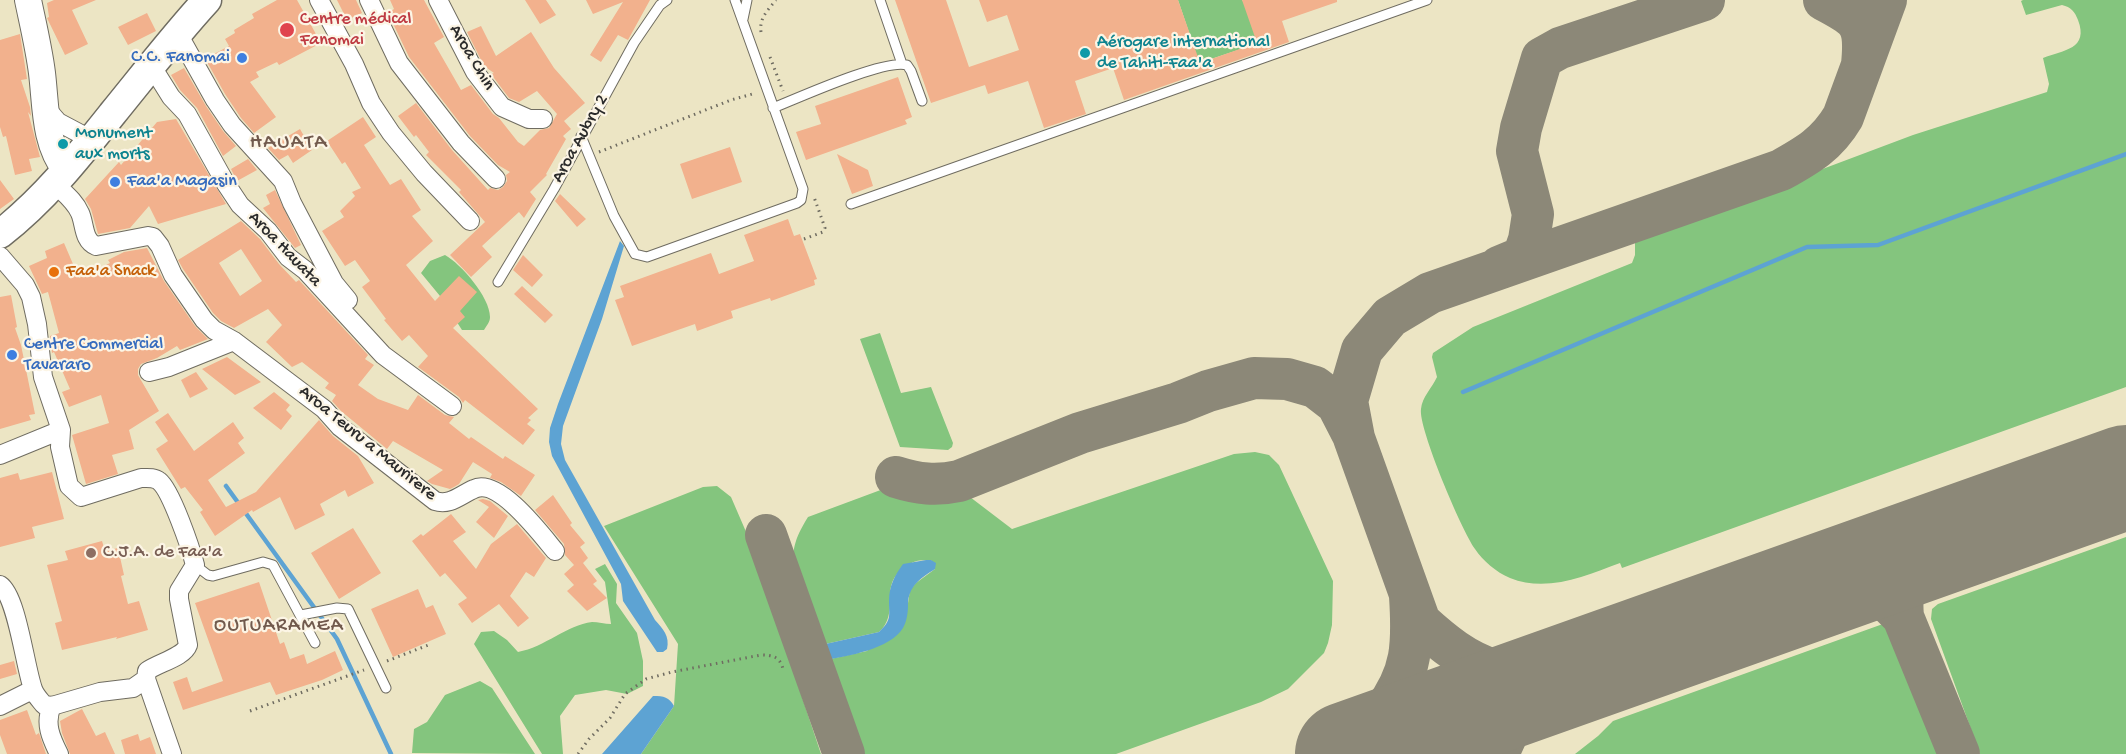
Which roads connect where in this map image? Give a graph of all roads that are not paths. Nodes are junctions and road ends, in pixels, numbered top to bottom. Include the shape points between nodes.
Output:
1 (28, 0) edge
2 (320, 0) edge
3 (369, 0) edge
4 (438, 0) edge
5 (667, 0) edge
6 (735, 0) edge
7 (747, 0) edge
8 (880, 0) edge
9 (1428, 0) edge
10 (202, 2) edge
11 (742, 21) junction
12 (177, 32) junction
13 (902, 64) junction
14 (151, 65) junction
15 (922, 101) dead end
16 (44, 107) junction
17 (773, 108) junction
18 (543, 119) dead end
19 (581, 136) junction
20 (92, 140) junction
21 (60, 178) junction
22 (496, 179) dead end
23 (851, 204) dead end
24 (470, 221) dead end
25 (0, 234) edge
26 (0, 256) edge
27 (498, 282) dead end
28 (234, 341) junction
29 (399, 352) dead end
30 (149, 372) dead end
31 (452, 406) dead end
32 (61, 430) junction
33 (0, 455) edge
34 (555, 551) dead end
35 (195, 565) junction
36 (0, 585) edge
37 (301, 615) junction
38 (315, 643) dead end
39 (147, 679) junction
40 (386, 688) dead end
41 (36, 695) junction
42 (0, 706) edge
43 (52, 706) junction
44 (59, 754) edge
45 (172, 754) edge

1 - 16 main road via 42,72
2 - 24 street via 371,103 391,134
3 - 22 street via 399,63
4 - 18 street, Aroa Chin via 476,72 502,107 529,119
5 - 19 lane, Aroa Aubry 2 via 634,43
6 - 11 lane
7 - 11 lane
8 - 13 lane
9 - 23 lane
10 - 12 main road
11 - 17 lane
12 - 14 main road
12 - 29 street via 232,125 283,181 334,283 374,332
13 - 15 lane via 911,71
13 - 17 lane via 882,67
14 - 20 main road
14 - 31 street, Aroa Hauata via 171,97 188,114 240,205 383,355
16 - 20 street via 58,122
16 - 21 main road
17 - 19 lane via 803,189 801,200 647,257 635,254 623,234
19 - 27 lane, Aroa Aubry 2
20 - 21 main road
21 - 25 main road via 26,214
21 - 28 street, Aroa Teuru a Maurirere via 80,213 91,244 153,237 172,274 204,320
26 - 32 street via 31,297 44,377
28 - 30 street
28 - 34 street, Aroa Teuru a Maurirere via 435,501 449,503 476,487 491,488 524,514
32 - 33 street
32 - 35 street via 60,447 69,486 81,497 141,478 161,482 178,514
35 - 37 lane via 213,576 269,563
35 - 39 street via 178,599 188,640 186,650 154,665 147,671
36 - 41 street via 14,612
37 - 38 lane
37 - 40 lane via 348,609 371,667
39 - 43 street via 133,688 100,692
39 - 45 street
41 - 42 street via 30,691
41 - 43 street via 44,705
43 - 44 street via 48,723

